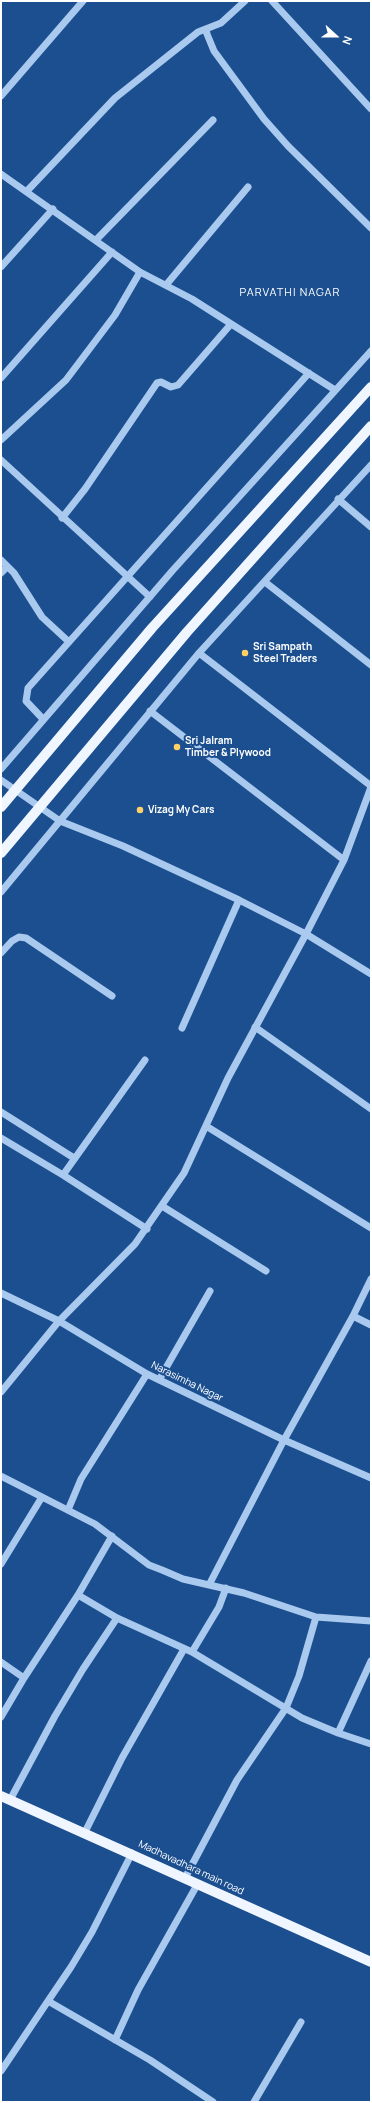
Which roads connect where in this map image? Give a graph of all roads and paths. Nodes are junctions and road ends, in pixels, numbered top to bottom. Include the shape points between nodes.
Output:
1 (83, 1) edge
2 (245, 1) edge
3 (272, 1) edge
4 (206, 29) junction
5 (1, 96) edge
6 (371, 109) edge
7 (213, 120) dead end
8 (1, 174) edge
9 (248, 187) dead end
10 (27, 191) junction
11 (53, 209) junction
12 (371, 228) edge
13 (96, 240) junction
14 (112, 252) junction
15 (1, 267) edge
16 (140, 272) junction
17 (166, 286) junction
18 (232, 324) junction
19 (371, 351) edge
20 (309, 373) junction
21 (1, 378) edge
22 (371, 387) edge
23 (335, 390) junction
24 (371, 426) edge
25 (1, 440) edge
26 (1, 460) edge
27 (371, 465) edge
28 (338, 499) junction
29 (62, 518) junction
30 (371, 527) edge
31 (1, 560) edge
32 (7, 567) junction
33 (1, 573) edge
34 (127, 576) junction
35 (265, 582) junction
36 (150, 597) junction
37 (69, 642) junction
38 (199, 653) junction
39 (371, 665) edge
40 (150, 711) junction
41 (43, 719) junction
42 (1, 770) edge
43 (1, 780) edge
44 (371, 786) edge
45 (15, 790) junction
46 (368, 800) edge
47 (1, 807) edge
48 (38, 807) junction
49 (60, 821) junction
50 (1, 853) edge
51 (344, 860) junction
52 (1, 892) edge
53 (239, 900) junction
54 (306, 934) junction
55 (1, 953) edge
56 (371, 974) edge
57 (112, 996) dead end
58 (256, 1027) junction
59 (182, 1028) dead end
60 (144, 1060) dead end
61 (371, 1109) edge
62 (1, 1112) edge
63 (206, 1126) junction
64 (1, 1138) edge
65 (74, 1158) junction
66 (63, 1175) junction
67 (162, 1206) junction
68 (371, 1228) edge
69 (147, 1229) junction
70 (266, 1271) dead end
71 (371, 1279) edge
72 (210, 1291) dead end
73 (1, 1293) edge
74 (353, 1316) junction
75 (59, 1321) junction
76 (371, 1325) edge
77 (147, 1374) junction
78 (159, 1380) junction
79 (1, 1392) edge
80 (284, 1440) junction
81 (1, 1476) edge
82 (371, 1478) edge
83 (42, 1497) junction
84 (68, 1510) junction
85 (112, 1536) junction
86 (1, 1564) edge
87 (209, 1585) junction
88 (226, 1588) junction
89 (78, 1595) junction
90 (316, 1617) junction
91 (117, 1618) junction
92 (371, 1621) edge
93 (184, 1649) junction
94 (192, 1652) junction
95 (371, 1660) edge
96 (1, 1662) edge
97 (24, 1678) junction
98 (286, 1708) junction
99 (1, 1717) edge
100 (338, 1733) junction
101 (371, 1744) edge
102 (5, 1798) edge
103 (85, 1832) junction
104 (132, 1853) junction
105 (185, 1878) junction
106 (197, 1885) junction
107 (371, 1962) edge
108 (48, 2001) junction
109 (301, 2022) dead end
110 (115, 2040) junction
111 (1, 2071) edge
112 (213, 2102) edge
113 (254, 2102) edge

1 - 5 street
2 - 4 street via 221,24
3 - 6 street
4 - 10 street via 184,42 115,98
4 - 12 street via 214,51 264,119
7 - 13 street
8 - 10 street
9 - 17 street
10 - 11 street
11 - 13 street
11 - 15 street
13 - 14 street
14 - 16 street
14 - 21 street
16 - 17 street
16 - 25 street via 115,315 66,380
17 - 18 street
18 - 20 street
18 - 29 street via 178,385 171,387 161,382 157,383 85,489
19 - 23 street
20 - 23 street
20 - 34 street
22 - 45 main road via 152,628
23 - 36 street
24 - 48 main road via 183,636
26 - 29 street
27 - 28 street
28 - 30 street
28 - 35 street
29 - 34 street
31 - 32 street
32 - 33 street
32 - 37 street via 14,573 42,617
34 - 36 street
34 - 37 street
35 - 38 street
35 - 39 street
36 - 41 street
37 - 41 street via 28,688 26,701
38 - 40 street
38 - 44 street
40 - 49 street
40 - 51 street
41 - 42 street
43 - 45 street
44 - 46 street
45 - 47 main road
45 - 48 street
46 - 51 street
48 - 49 street
48 - 50 main road
49 - 52 street
49 - 53 street via 123,846
51 - 54 street
53 - 54 street
53 - 59 street
54 - 56 street
54 - 58 street
55 - 57 street via 12,941 26,938
58 - 61 street
58 - 63 street via 228,1078
60 - 65 street
62 - 65 street
63 - 67 street via 184,1173
63 - 68 street
64 - 66 street
65 - 66 street
66 - 69 street
67 - 69 street
67 - 70 street
69 - 75 street via 136,1244
71 - 74 street
72 - 78 street
73 - 75 street, Narasimha Nagar
74 - 76 street
74 - 80 street
75 - 77 street, Narasimha Nagar
75 - 79 street
77 - 78 street, Narasimha Nagar
77 - 84 street via 81,1479
78 - 80 street, Narasimha Nagar
80 - 82 street, Narasimha Nagar
80 - 87 street
81 - 83 street
83 - 84 street
83 - 86 street
84 - 85 street
85 - 87 street via 150,1565 183,1579
85 - 89 street
87 - 88 street
88 - 90 street
88 - 94 street via 219,1606
89 - 91 street
89 - 97 street
90 - 92 street
90 - 98 street via 299,1676
91 - 93 street
91 - 102 street
93 - 94 street
93 - 103 street via 122,1758
94 - 98 street
95 - 100 street
96 - 97 street
97 - 99 street
98 - 100 street via 302,1718
98 - 105 street via 236,1780
100 - 101 street
102 - 103 main road, Madhavadhara main road
103 - 104 main road, Madhavadhara main road
104 - 105 main road, Madhavadhara main road
104 - 108 street via 92,1932
105 - 106 main road, Madhavadhara main road
106 - 107 main road, Madhavadhara main road
106 - 110 street via 138,1990
108 - 110 street
108 - 111 street
109 - 113 street
110 - 112 street

